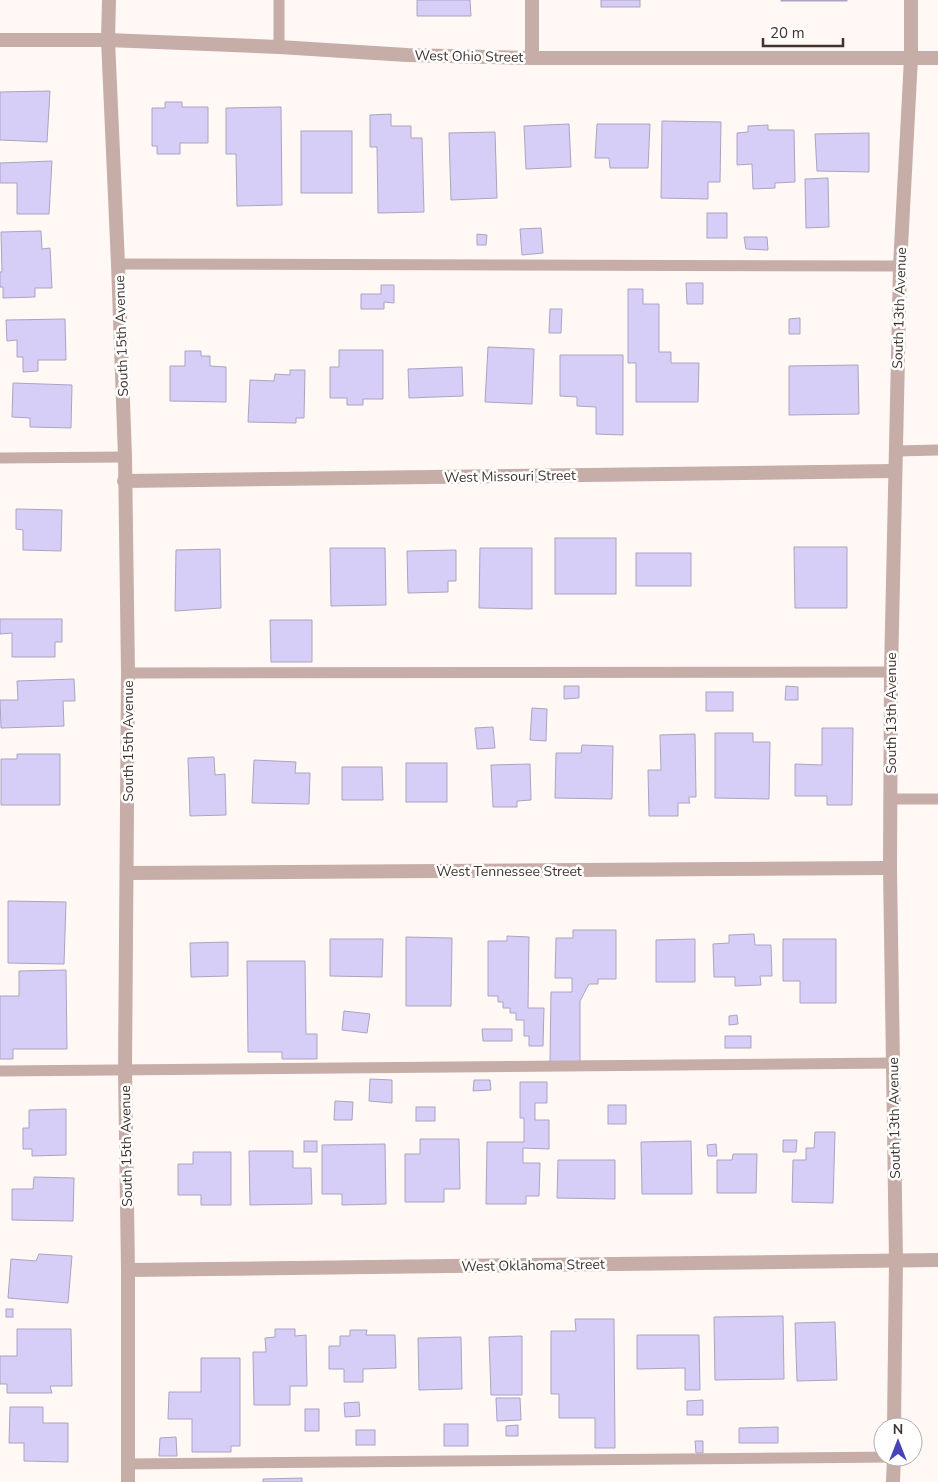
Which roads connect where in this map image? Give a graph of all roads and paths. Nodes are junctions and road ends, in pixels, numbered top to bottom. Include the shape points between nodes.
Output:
1 (109, 0) edge
2 (279, 0) edge
3 (532, 0) edge
4 (911, 0) edge
5 (0, 40) edge
6 (108, 40) junction
7 (279, 47) junction
8 (532, 58) junction
9 (911, 58) junction
10 (938, 58) edge
11 (118, 264) junction
12 (900, 266) junction
13 (938, 450) edge
14 (896, 451) junction
15 (125, 457) junction
16 (0, 458) edge
17 (895, 471) junction
18 (124, 481) junction
19 (891, 672) junction
20 (128, 673) junction
21 (891, 799) junction
22 (938, 799) edge
23 (890, 868) junction
24 (128, 874) junction
25 (893, 1063) junction
26 (125, 1070) junction
27 (0, 1071) edge
28 (938, 1260) edge
29 (896, 1261) junction
30 (128, 1270) junction
31 (894, 1417) edge
32 (873, 1457) edge
33 (128, 1464) junction
34 (894, 1467) edge
35 (128, 1482) edge
36 (893, 1482) edge

1 - 6 street, South 15th Avenue
2 - 7 lane
3 - 8 street
4 - 9 street, South 13th Avenue
5 - 6 street, West Ohio Street
6 - 7 street, West Ohio Street
6 - 11 street, South 15th Avenue
7 - 8 street, West Ohio Street
8 - 9 street, West Ohio Street
9 - 10 street, West Ohio Street
9 - 12 street, South 13th Avenue
11 - 12 lane
11 - 15 street, South 15th Avenue
12 - 14 street, South 13th Avenue
13 - 14 lane
14 - 17 street, South 13th Avenue
15 - 16 lane
15 - 18 street, South 15th Avenue
17 - 18 street, West Missouri Street
17 - 19 street, South 13th Avenue
18 - 20 street, South 15th Avenue
19 - 20 lane
19 - 21 street, South 13th Avenue
20 - 24 street, South 15th Avenue
21 - 22 lane
21 - 23 street, South 13th Avenue
23 - 24 street, West Tennessee Street
23 - 25 street, South 13th Avenue
24 - 26 street, South 15th Avenue
25 - 26 lane
25 - 29 street, South 13th Avenue
26 - 27 lane
26 - 30 street, South 15th Avenue
28 - 29 street, West Oklahoma Street
29 - 30 street, West Oklahoma Street
29 - 31 street, South 13th Avenue
30 - 33 street, South 15th Avenue
32 - 33 lane
33 - 35 street, South 15th Avenue
34 - 36 street

